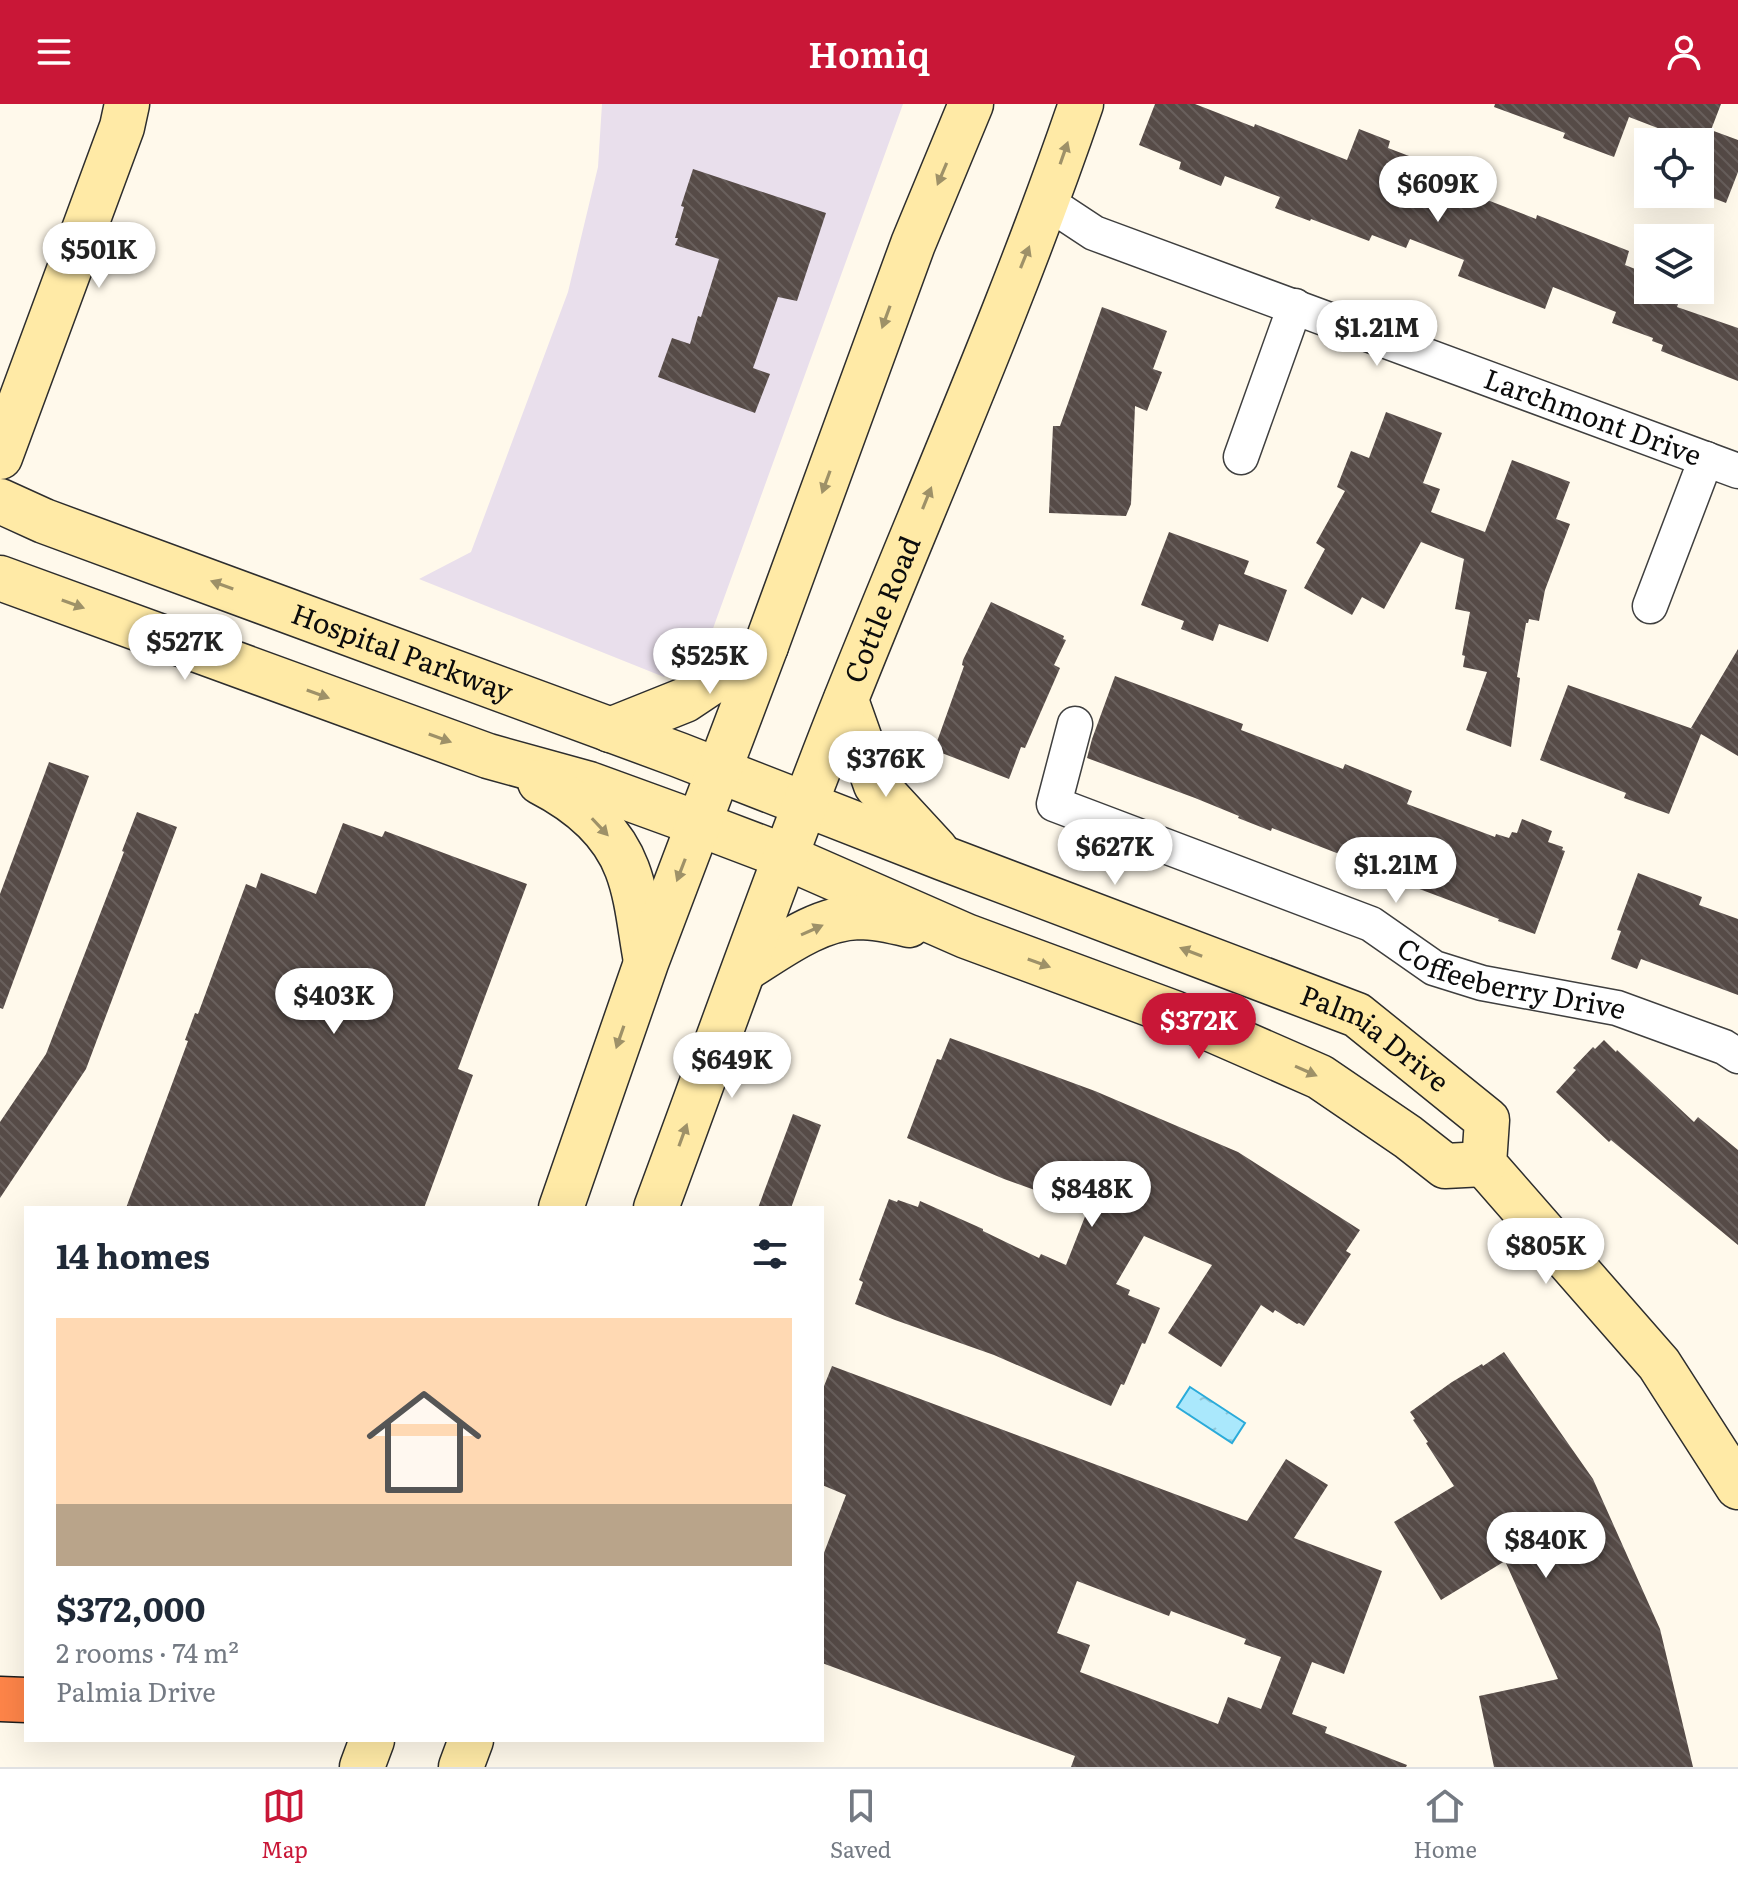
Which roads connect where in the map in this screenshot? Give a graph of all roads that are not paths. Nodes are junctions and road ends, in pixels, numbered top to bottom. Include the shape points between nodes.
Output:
1 (127, 104) edge
2 (971, 104) edge
3 (1081, 104) edge
4 (1047, 202) junction
5 (1295, 306) junction
6 (0, 457) edge
7 (1241, 457) dead end
8 (1706, 459) junction
9 (1738, 471) edge
10 (0, 501) edge
11 (0, 578) edge
12 (1650, 606) dead end
13 (766, 646) junction
14 (846, 700) junction
15 (1075, 724) dead end
16 (610, 730) junction
17 (488, 756) junction
18 (718, 771) junction
19 (806, 805) junction
20 (699, 824) junction
21 (786, 857) junction
22 (943, 858) junction
23 (966, 936) junction
24 (646, 963) junction
25 (745, 969) junction
26 (1738, 1056) edge
27 (1484, 1164) junction
28 (562, 1206) edge
29 (657, 1206) edge
30 (1738, 1487) edge
31 (0, 1699) edge
32 (24, 1700) edge
33 (371, 1742) edge
34 (470, 1742) edge
35 (362, 1767) edge
36 (461, 1767) edge

1 - 6 street
2 -> 13 street via 913,244
4 -> 3 street, Cottle Road
4 - 5 street, Larchmont Drive via 1094,233
14 -> 4 street, Cottle Road
5 - 7 street
5 - 8 street, Larchmont Drive
8 - 9 street, Larchmont Drive
8 - 12 street
16 -> 10 street, Hospital Parkway
11 -> 17 street
13 - 16 street via 685,700
13 - 18 street
14 - 19 street, Cottle Road
14 - 22 street via 876,785
15 - 26 street, Coffeeberry Drive via 1054,804 1371,924 1434,968 1482,983 1617,1008
16 - 18 street, Hospital Parkway
17 - 20 street via 589,784
17 -> 24 street via 559,792 608,835 626,866
18 - 19 street, Hospital Parkway
18 - 20 street
19 - 21 street, Cottle Road
19 - 22 street, Palmia Drive
20 - 21 street
20 -> 24 street
21 - 23 street, Palmia Drive
21 - 25 street, Cottle Road
27 -> 22 street, Palmia Drive via 1487,1120 1357,1015
25 -> 23 street via 794,938 832,921 858,917
23 -> 27 street, Palmia Drive via 1174,1013 1320,1077 1445,1166
24 -> 28 street
29 -> 25 street, Cottle Road
27 - 30 street via 1659,1364
31 - 32 highway
33 - 35 street
34 - 36 street

